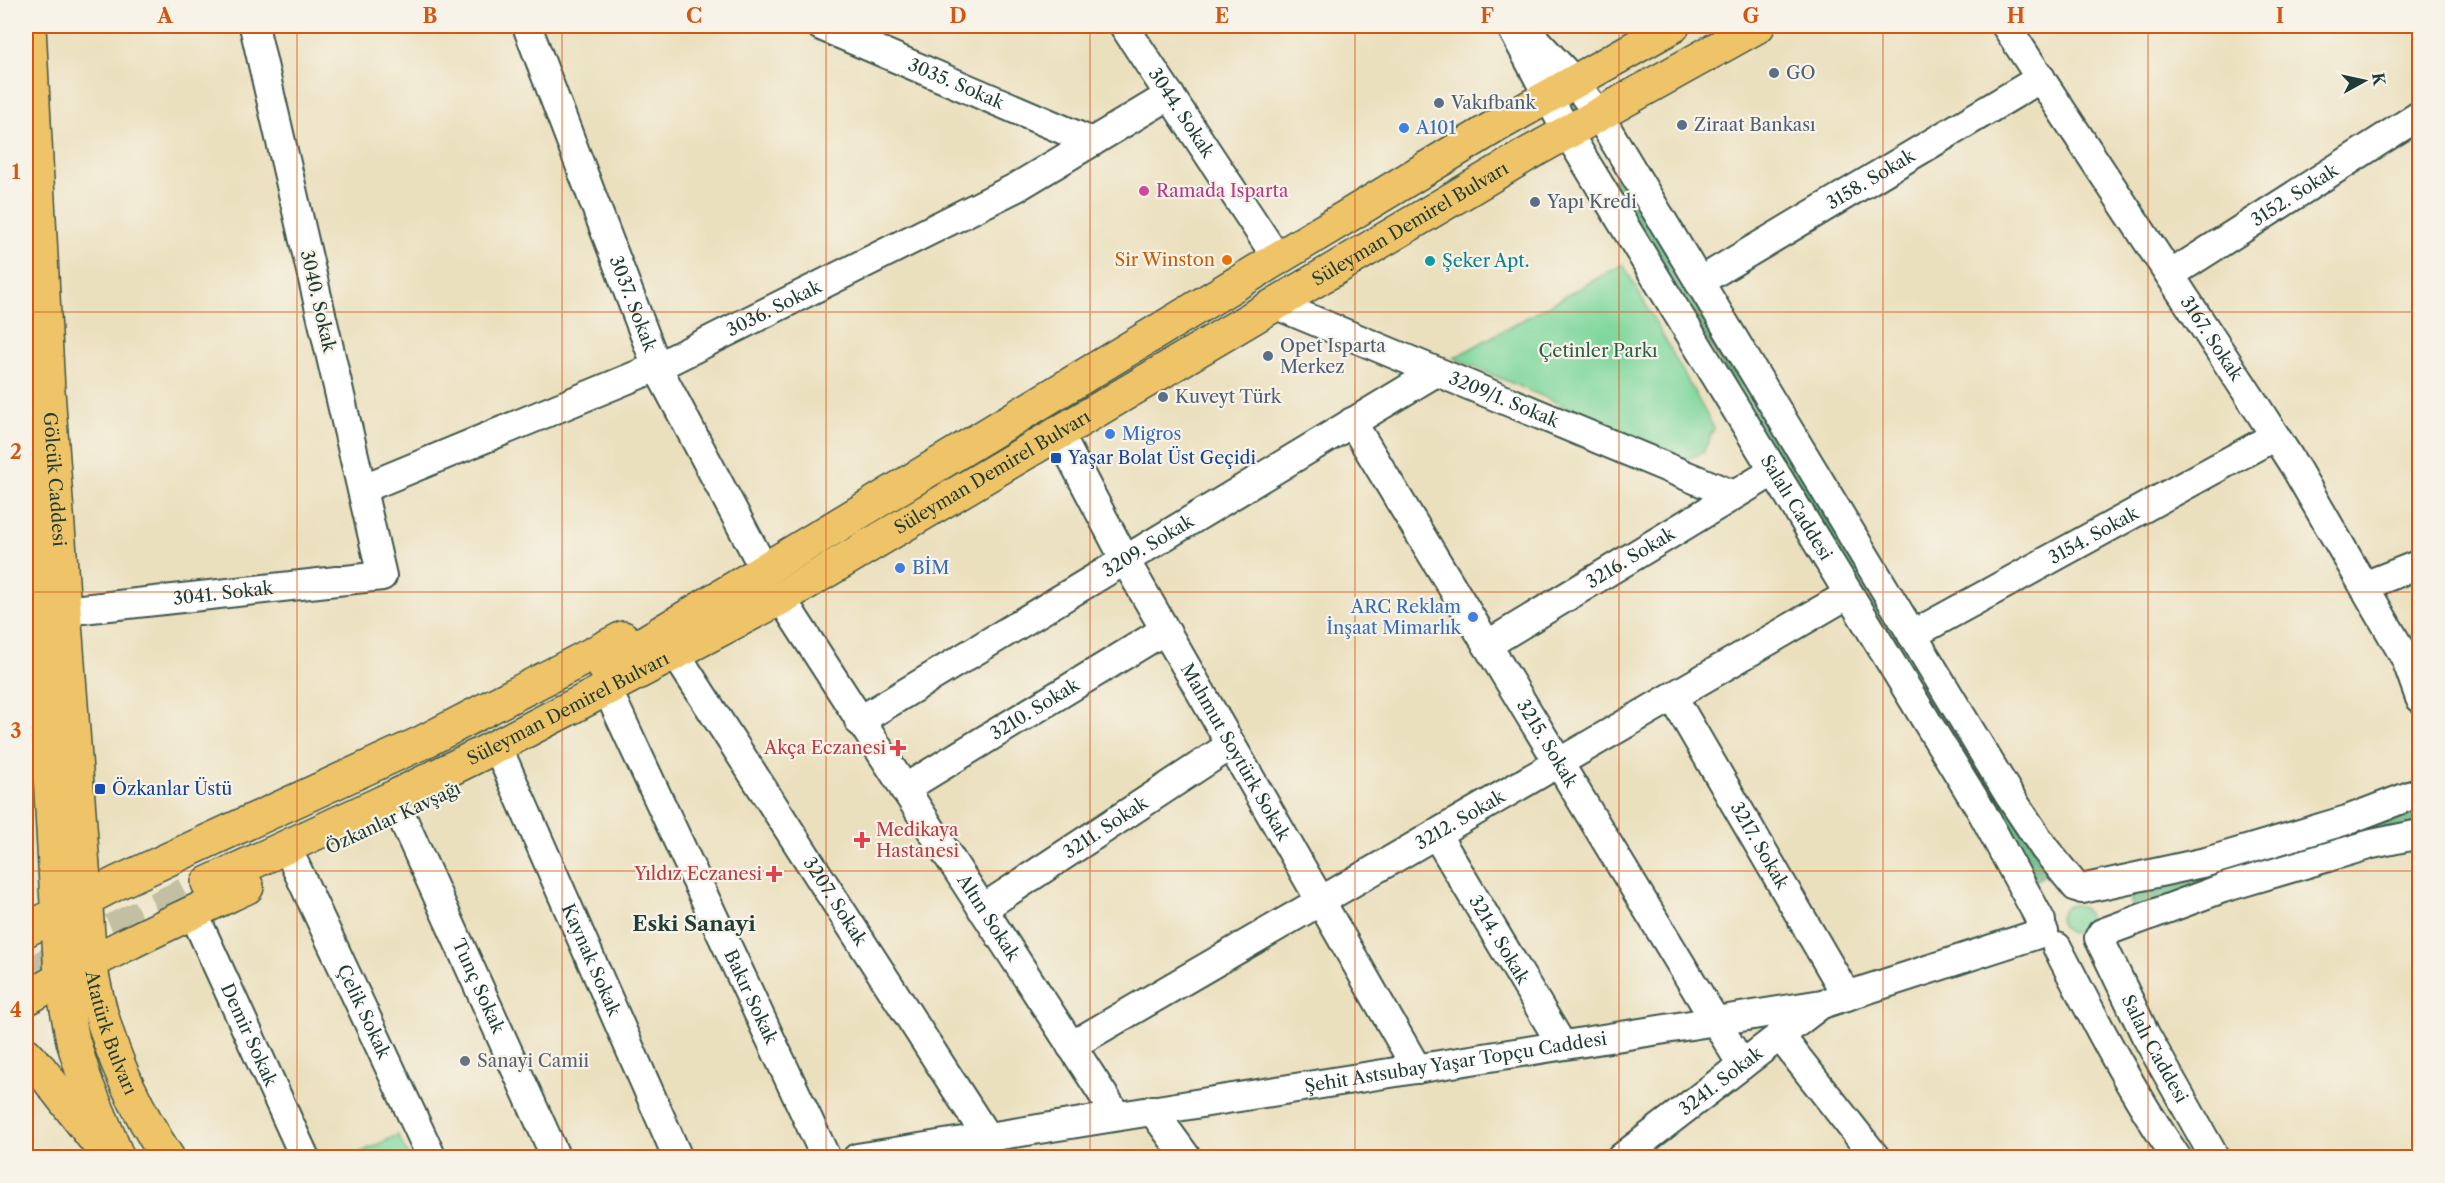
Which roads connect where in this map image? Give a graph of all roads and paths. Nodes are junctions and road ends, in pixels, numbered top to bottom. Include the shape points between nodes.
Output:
1 (29, 26) edge
2 (254, 26) edge
3 (527, 26) edge
4 (821, 26) edge
5 (1124, 26) edge
6 (1511, 26) edge
7 (1522, 26) edge
8 (1673, 26) edge
9 (1758, 26) edge
10 (2006, 26) edge
11 (2041, 78) junction
12 (1560, 88) junction
13 (1170, 95) junction
14 (1598, 114) junction
15 (2420, 115) edge
16 (1567, 132) junction
17 (1092, 142) junction
18 (1277, 258) junction
19 (2170, 275) junction
20 (1699, 282) junction
21 (1274, 304) junction
22 (657, 367) junction
23 (1436, 372) junction
24 (26, 421) edge
25 (1352, 422) junction
26 (1058, 432) junction
27 (2275, 436) junction
28 (1774, 471) junction
29 (362, 489) junction
30 (1733, 495) junction
31 (1125, 560) junction
32 (2420, 564) edge
33 (764, 569) junction
34 (382, 576) joint
35 (2364, 586) junction
36 (1849, 594) junction
37 (781, 598) junction
38 (64, 611) junction
39 (1165, 630) junction
40 (1912, 635) junction
41 (1487, 645) junction
42 (684, 667) junction
43 (2413, 667) edge
44 (1672, 697) junction
45 (2420, 699) edge
46 (36, 700) edge
47 (615, 706) junction
48 (859, 721) junction
49 (1231, 745) junction
50 (1559, 762) junction
51 (505, 764) junction
52 (904, 789) junction
53 (2420, 792) edge
54 (401, 815) junction
55 (1436, 834) junction
56 (2420, 834) edge
57 (295, 865) junction
58 (2079, 888) junction
59 (1321, 901) junction
60 (71, 906) junction
61 (982, 909) junction
62 (193, 912) junction
63 (26, 930) edge
64 (2047, 933) junction
65 (2101, 935) junction
66 (90, 962) junction
67 (61, 978) junction
68 (26, 999) edge
69 (1834, 1000) junction
70 (1716, 1021) junction
71 (1780, 1036) junction
72 (1562, 1045) junction
73 (1071, 1046) junction
74 (26, 1054) edge
75 (1742, 1065) junction
76 (1417, 1068) junction
77 (1152, 1110) junction
78 (1117, 1116) junction
79 (987, 1137) junction
80 (108, 1158) edge
81 (118, 1158) edge
82 (168, 1158) edge
83 (305, 1158) edge
84 (432, 1158) edge
85 (556, 1158) edge
86 (678, 1158) edge
87 (826, 1158) edge
88 (857, 1158) edge
89 (1187, 1158) edge
90 (1621, 1158) edge
91 (1876, 1158) edge
92 (2177, 1158) edge
93 (2215, 1158) edge

1 - 38 main road, Gölcük Caddesi
2 - 29 street, 3040. Sokak
3 - 22 street, 3037. Sokak
4 - 17 street, 3035. Sokak
5 - 13 street, 3044. Sokak
6 - 12 street
7 - 12 street
8 - 12 main road
9 - 14 main road, Süleyman Demirel Bulvarı
10 - 11 street, 3167. Sokak
11 - 19 street, 3167. Sokak
11 - 20 street, 3158. Sokak
12 - 14 street, Salalı Caddesi
12 - 16 street, Salalı Caddesi
12 - 18 main road
13 - 17 street, 3036. Sokak
13 - 18 street, 3044. Sokak
14 - 16 main road, Süleyman Demirel Bulvarı
14 - 20 street, Salalı Caddesi
15 - 19 street, 3152. Sokak
16 - 21 main road, Süleyman Demirel Bulvarı
16 - 28 street, Salalı Caddesi
17 - 22 street, 3036. Sokak via 1017,187
18 - 33 main road
19 - 27 street, 3167. Sokak
20 - 40 street, Salalı Caddesi
21 - 23 street, 3209/1. Sokak
21 - 26 main road, Süleyman Demirel Bulvarı
22 - 29 street, 3036. Sokak
22 - 33 street, 3037. Sokak
23 - 25 street, 3209. Sokak
23 - 30 street, 3209/1. Sokak
24 - 46 main road, Gölcük Caddesi
25 - 31 street, 3209. Sokak
25 - 41 street, 3215. Sokak
26 - 31 street, Mahmut Soytürk Sokak
26 - 37 main road, Süleyman Demirel Bulvarı
27 - 35 street, 3167. Sokak
27 - 40 street, 3154. Sokak
28 - 30 street, 3216. Sokak
28 - 36 street, Salalı Caddesi
29 - 34 street, 3040. Sokak
30 - 41 street, 3216. Sokak
31 - 39 street, Mahmut Soytürk Sokak
31 - 48 street, 3209. Sokak
32 - 35 street
33 - 37 main road, Süleyman Demirel Bulvarı via 598,670 204,874 394,798
33 - 60 main road via 671,612 423,742
34 - 38 street, 3041. Sokak
35 - 43 street, 3167. Sokak
36 - 44 street, 3212. Sokak
36 - 64 street, Salalı Caddesi via 1982,812
37 - 42 main road, Özkanlar Kavşağı
37 - 48 street, Altın Sokak
38 - 60 main road, Gölcük Caddesi
39 - 49 street, Mahmut Soytürk Sokak
39 - 52 street, 3210. Sokak
40 - 58 street, Salalı Caddesi via 2019,811
41 - 50 street, 3215. Sokak
42 - 47 main road, Özkanlar Kavşağı
42 - 79 street, 3207. Sokak
43 - 45 street, 3167. Sokak
44 - 50 street, 3212. Sokak
44 - 69 street, 3217. Sokak
46 - 60 main road, Gölcük Caddesi
47 - 51 main road, Özkanlar Kavşağı
47 - 87 street, Bakır Sokak
48 - 52 street, Altın Sokak
49 - 59 street, Mahmut Soytürk Sokak
49 - 61 street, 3211. Sokak
50 - 55 street, 3212. Sokak
50 - 70 street, 3215. Sokak
51 - 54 main road, Özkanlar Kavşağı
51 - 86 street, Kaynak Sokak
52 - 61 street, Altın Sokak
53 - 58 street via 2347,820 2206,862
54 - 57 main road, Özkanlar Kavşağı
54 - 85 street, Tunç Sokak
55 - 59 street, 3212. Sokak
55 - 72 street, 3214. Sokak
56 - 65 street via 2372,844 2223,888
57 - 62 main road, Özkanlar Kavşağı
57 - 84 street, Çelik Sokak
58 - 64 street via 2055,892 2047,900 2042,910
58 - 65 street via 2096,896 2102,906 2105,915
59 - 73 street, 3212. Sokak
59 - 76 street, Mahmut Soytürk Sokak
60 - 63 main road
60 - 66 main road, Atatürk Bulvarı
60 - 67 main road, Atatürk Bulvarı
61 - 73 street, Altın Sokak
62 - 66 main road, Özkanlar Kavşağı
62 - 83 street, Demir Sokak
64 - 65 street via 2077,951 2086,949
64 - 69 street, Şehit Astsubay Yaşar Topçu Caddesi
64 - 92 street, Salalı Caddesi via 2131,1085
65 - 93 street, Salalı Caddesi via 2145,1034
66 - 67 main road, Özkanlar Kavşağı
66 - 82 main road, Atatürk Bulvarı via 109,1040 138,1107
67 - 68 main road, Özkanlar Kavşağı
67 - 81 main road, Atatürk Bulvarı via 83,1073
69 - 70 street, Şehit Astsubay Yaşar Topçu Caddesi
69 - 71 street, 3241. Sokak
70 - 72 street, Şehit Astsubay Yaşar Topçu Caddesi
70 - 75 street, 3215. Sokak
71 - 75 street, 3241. Sokak
71 - 91 street
72 - 76 street, Şehit Astsubay Yaşar Topçu Caddesi
73 - 78 street, Altın Sokak
74 - 80 main road
75 - 90 street, 3241. Sokak
76 - 77 street, Şehit Astsubay Yaşar Topçu Caddesi
77 - 78 street, Şehit Astsubay Yaşar Topçu Caddesi
77 - 89 street
78 - 79 street, Şehit Astsubay Yaşar Topçu Caddesi
79 - 88 street, Şehit Astsubay Yaşar Topçu Caddesi

